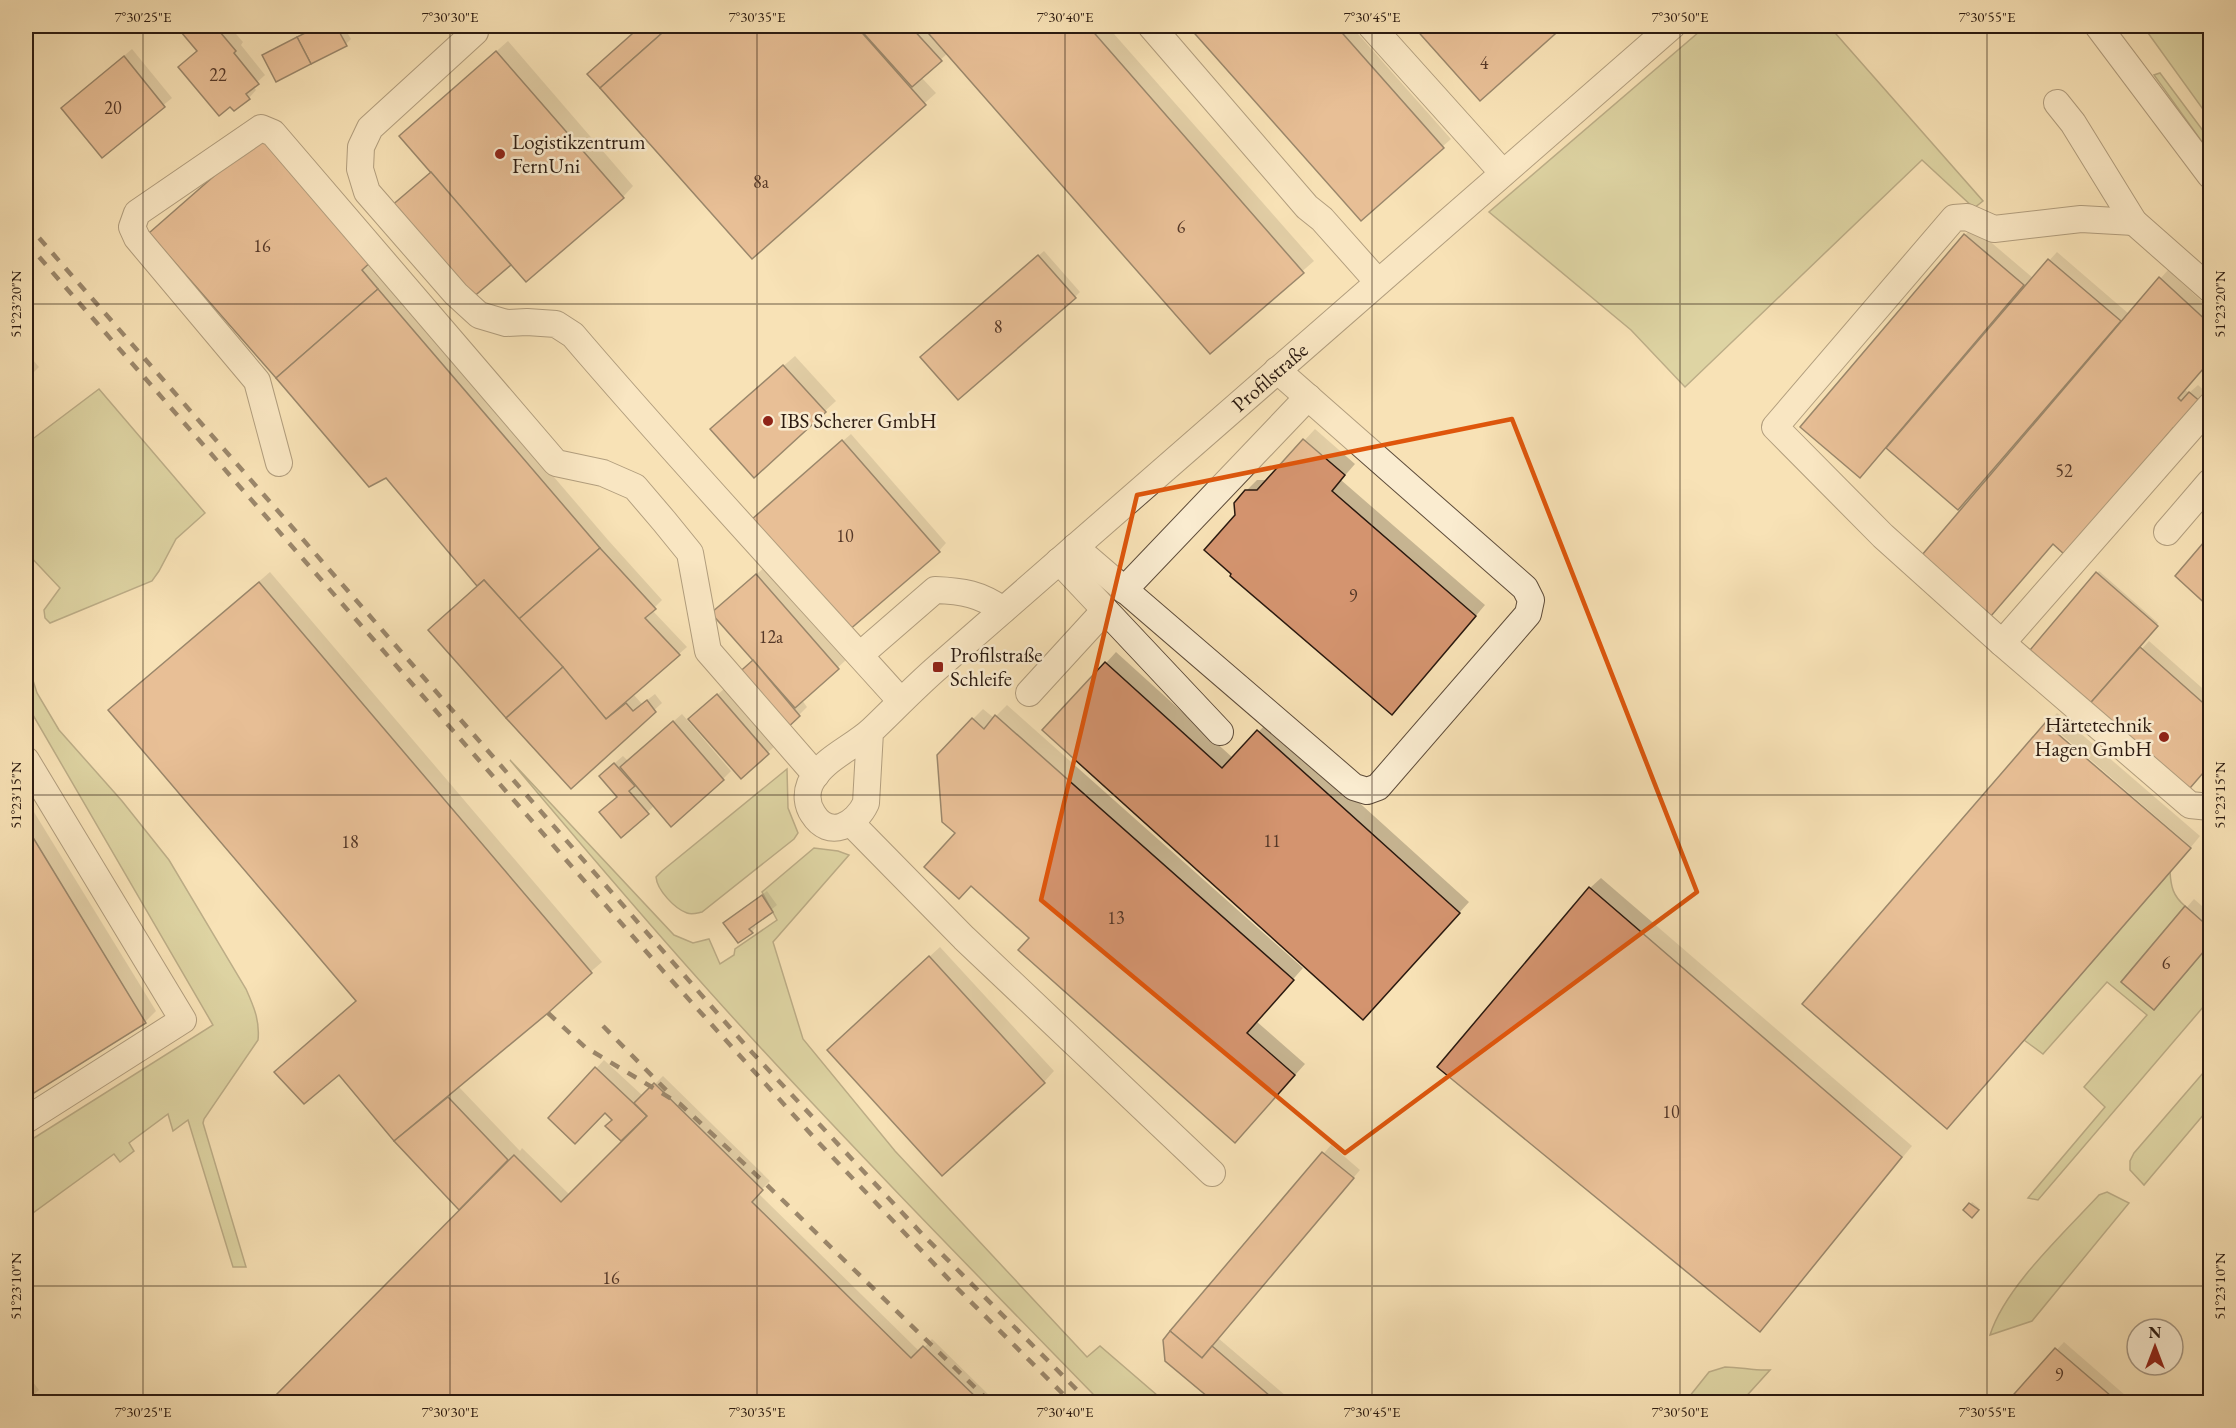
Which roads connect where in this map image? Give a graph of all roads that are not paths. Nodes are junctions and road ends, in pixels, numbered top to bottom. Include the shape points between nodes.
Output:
1 (1151, 26) edge
2 (1371, 26) edge
3 (1672, 26) edge
4 (2098, 26) edge
5 (475, 32) dead end
6 (2057, 103) dead end
7 (1503, 173) junction
8 (2211, 176) edge
9 (2134, 222) junction
10 (1378, 282) junction
11 (2211, 289) edge
12 (1277, 370) junction
13 (1308, 397) junction
14 (2211, 405) edge
15 (279, 463) dead end
16 (2211, 482) edge
17 (2167, 532) dead end
18 (1067, 554) junction
19 (1124, 590) junction
20 (1003, 610) junction
21 (1105, 610) junction
22 (2002, 643) junction
23 (860, 656) junction
24 (1029, 693) dead end
25 (900, 700) junction
26 (870, 732) junction
27 (1220, 732) dead end
28 (26, 760) edge
29 (816, 775) junction
30 (2211, 807) edge
31 (851, 823) junction
32 (26, 1120) edge
33 (1212, 1173) dead end

1 - 10 street via 1307,207
2 - 7 street
3 - 7 street, Profilstraße
4 - 8 street
5 - 23 street via 370,128 361,147 360,169 367,192 479,315 506,323 556,324 573,335
6 - 9 street
7 - 10 street, Profilstraße
9 - 11 street
9 - 22 street via 2081,219 1994,229 1967,217 1954,218 1775,427 1883,536
10 - 12 street, Profilstraße
12 - 13 street
12 - 18 street, Profilstraße
13 - 19 street
13 - 19 street via 1525,588 1531,600 1528,614 1378,787 1367,791 1354,787
14 - 22 street
15 - 29 street via 257,381 137,238 132,227 137,213 261,128 273,133 556,463 603,473 635,487 690,553 708,651
16 - 17 street
18 - 19 street
18 - 20 street, Profilstraße
18 - 21 street
20 - 23 street via 985,597 935,590
20 - 25 street, Profilstraße
21 - 24 street
21 - 27 street
22 - 30 street via 2190,805
23 - 25 street
25 - 26 street, Profilstraße
26 - 29 street, Profilstraße
26 - 31 street via 866,803
28 - 32 street via 183,1020
29 - 31 street via 807,794 814,816 821,824 833,827
31 - 33 street via 964,938

